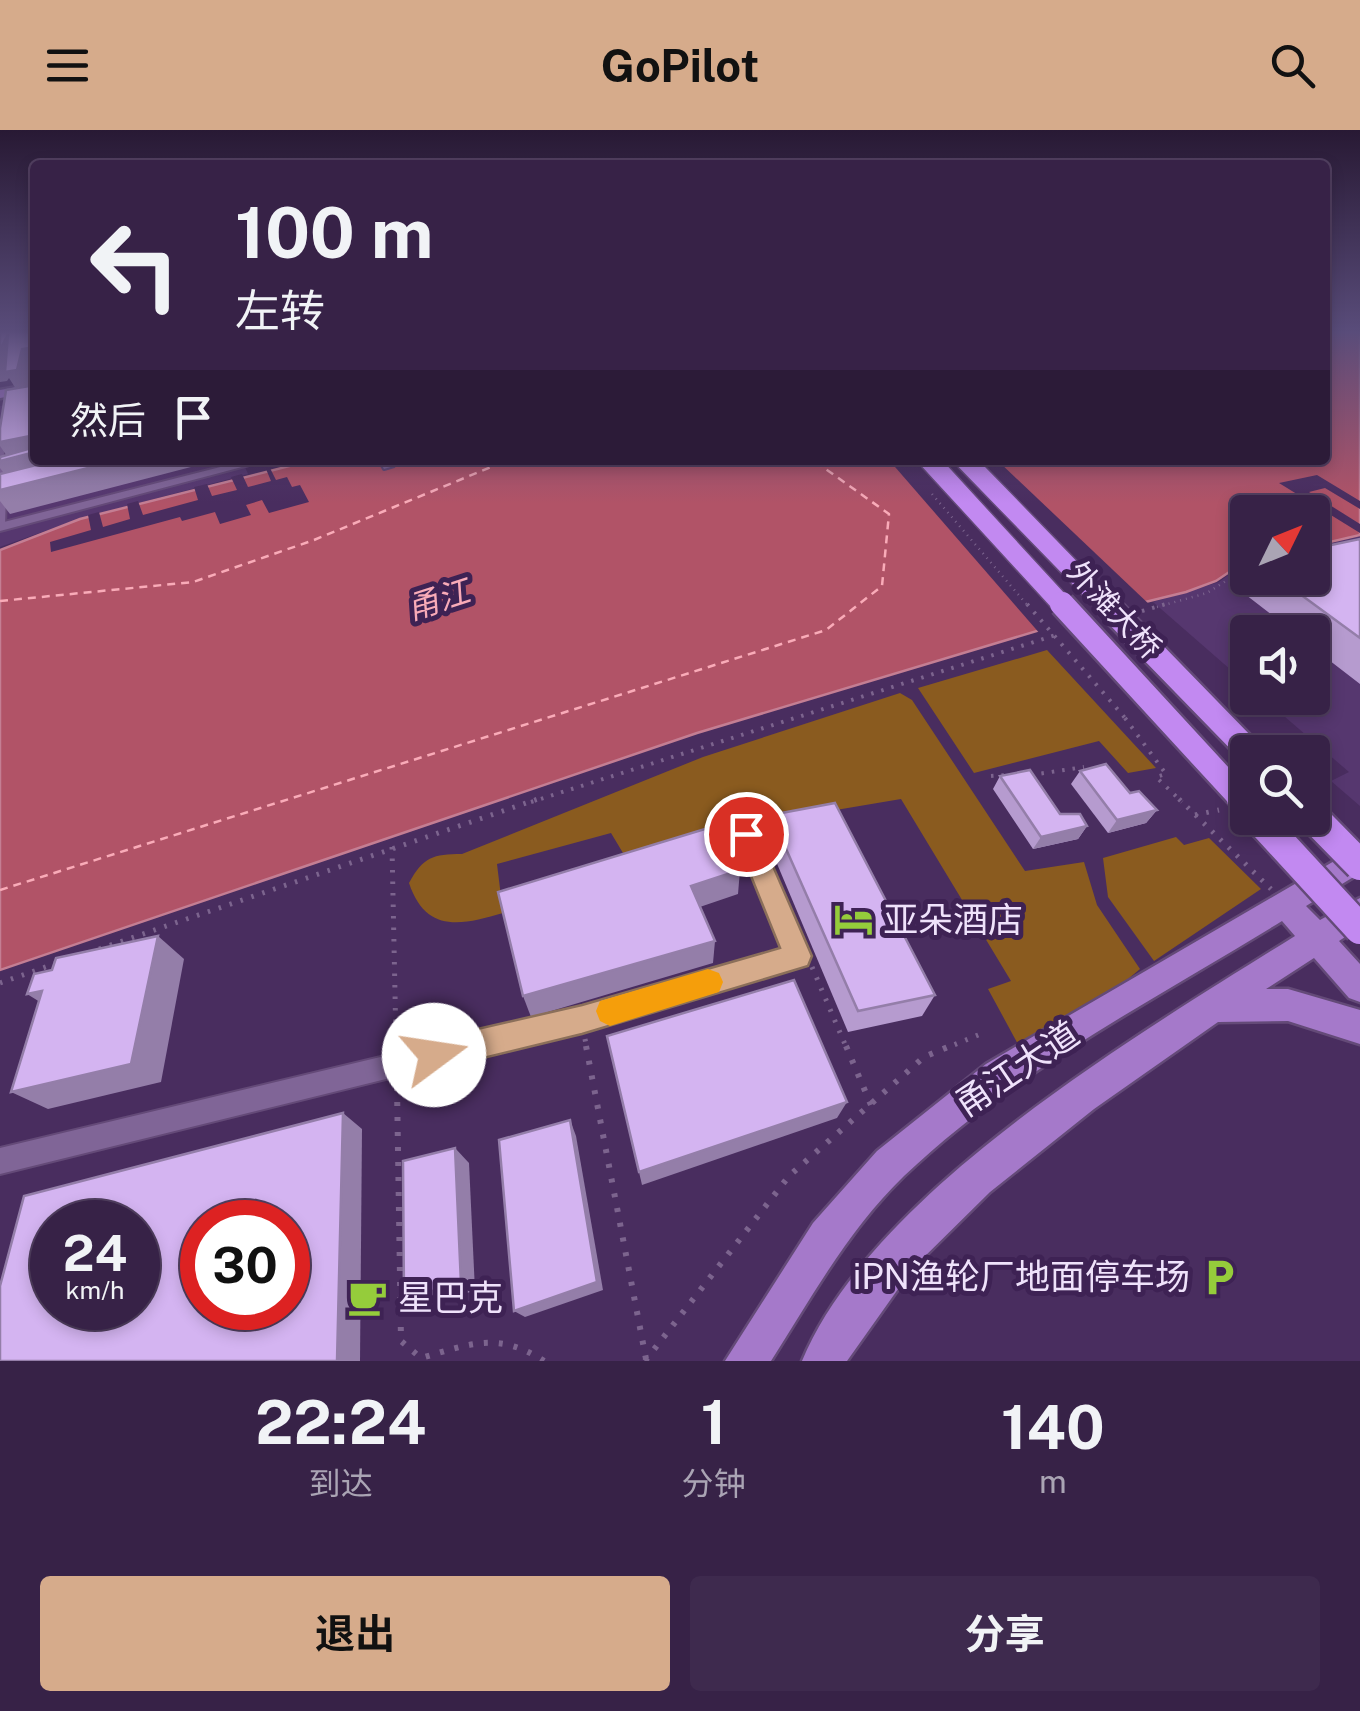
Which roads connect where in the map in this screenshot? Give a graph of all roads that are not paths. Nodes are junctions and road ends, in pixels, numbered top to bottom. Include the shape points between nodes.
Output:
1 (30, 389) edge
2 (0, 394) edge
3 (30, 398) edge
4 (0, 404) edge
5 (2, 430) edge
6 (241, 465) edge
7 (934, 465) edge
8 (970, 465) edge
9 (3, 475) edge
10 (22, 489) edge
11 (3, 494) junction
12 (1, 527) edge
13 (1233, 735) edge
14 (1230, 793) edge
15 (755, 833) dead end
16 (1330, 833) edge
17 (1269, 835) edge
18 (1360, 861) edge
19 (1285, 904) junction
20 (1360, 911) edge
21 (1360, 929) edge
22 (1318, 938) junction
23 (1360, 987) edge
24 (1218, 1006) junction
25 (1360, 1028) edge
26 (0, 1161) edge
27 (746, 1361) edge
28 (823, 1361) edge

1 - 2 street
3 - 4 street
5 - 9 lane
6 - 12 street
7 - 14 main road, 外滩大桥, bridge
8 - 13 main road, 外滩大桥, bridge
9 - 11 lane
10 - 11 street
11 - 12 lane
15 - 26 street via 746,834 798,956 582,1020
16 - 18 main road, bridge
17 - 21 main road, 外滩大桥, bridge
18 - 19 street, 甬江大道
19 - 22 street
19 - 27 street, 甬江大道 via 998,1076 890,1164 827,1236
20 - 22 street, 甬江大道
22 - 23 street
22 - 24 street, 甬江大道
24 - 25 street via 1288,1005
24 - 28 street, 甬江大道 via 1048,1123 927,1224 853,1312

